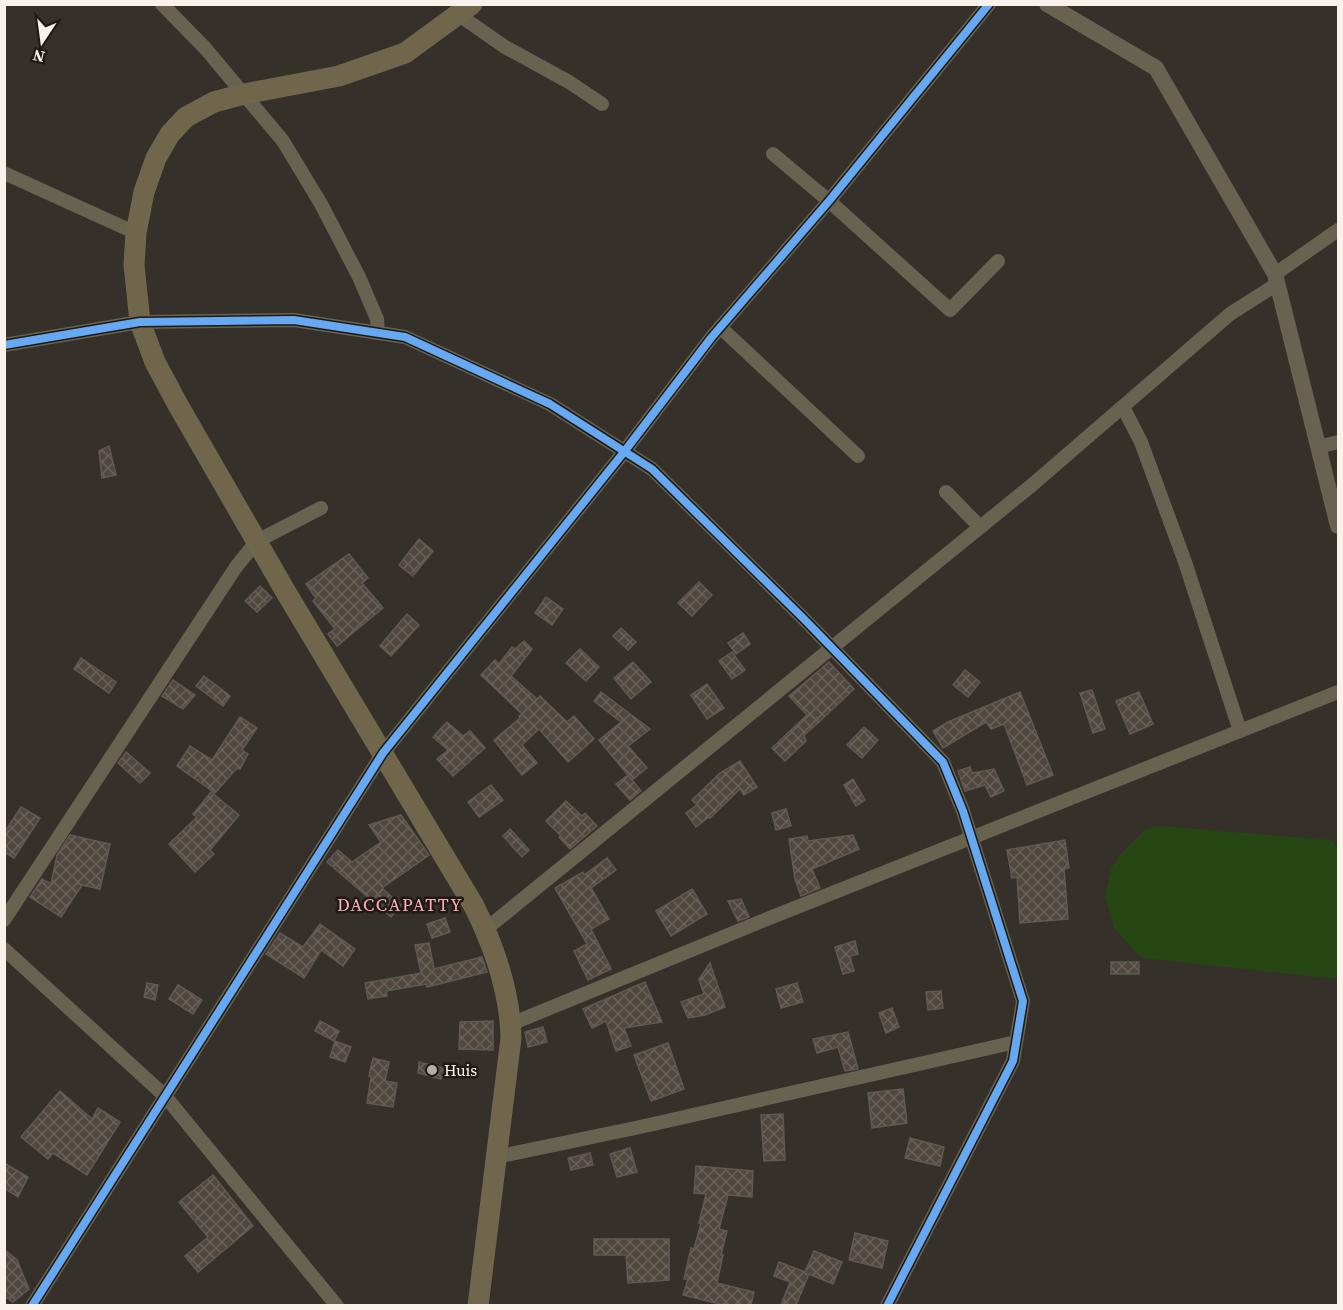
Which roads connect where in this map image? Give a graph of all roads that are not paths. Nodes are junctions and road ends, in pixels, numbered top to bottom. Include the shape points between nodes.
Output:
1 (162, 4) edge
2 (989, 4) edge
3 (1047, 4) edge
4 (466, 10) edge
5 (244, 94) junction
6 (602, 104) dead end
7 (773, 154) dead end
8 (4, 173) edge
9 (829, 201) junction
10 (1338, 230) edge
11 (136, 233) junction
12 (998, 261) dead end
13 (1276, 279) junction
14 (140, 322) junction
15 (720, 327) junction
16 (378, 333) junction
17 (4, 345) edge
18 (1123, 406) junction
19 (1338, 442) edge
20 (1318, 447) junction
21 (624, 452) junction
22 (858, 456) dead end
23 (946, 492) dead end
24 (321, 508) dead end
25 (1338, 526) edge
26 (980, 527) junction
27 (257, 542) junction
28 (832, 648) junction
29 (1338, 692) edge
30 (1240, 731) junction
31 (383, 753) junction
32 (972, 838) junction
33 (4, 920) edge
34 (486, 929) junction
35 (4, 949) edge
36 (511, 1024) junction
37 (1016, 1042) junction
38 (165, 1096) junction
39 (496, 1157) junction
40 (32, 1305) edge
41 (337, 1305) edge
42 (478, 1305) edge
43 (887, 1305) edge

1 - 5 street
2 - 9 street
3 - 13 street via 1156,68
4 - 5 main road via 405,53 339,76
4 - 6 street via 505,47
5 - 11 main road via 214,102 186,117 170,134 144,192
5 - 16 street via 283,141 321,204 359,277 377,319
7 - 9 street
8 - 11 street
9 - 12 street via 950,310
9 - 15 street
10 - 13 street
11 - 14 main road via 134,265
13 - 18 street
13 - 20 street
14 - 16 street via 294,320
14 - 17 street
14 - 27 main road via 173,397
15 - 21 street
15 - 22 street
16 - 21 street via 405,337 550,404
18 - 26 street
18 - 30 street via 1141,442 1185,562
19 - 20 street
20 - 25 street
21 - 28 street via 652,470
21 - 31 street
23 - 26 street
24 - 27 street
26 - 28 street
27 - 31 main road
27 - 33 street via 236,567
28 - 32 street via 943,762
28 - 34 street
29 - 30 street
30 - 32 street
31 - 34 main road
31 - 38 street
32 - 36 street
32 - 37 street via 1023,1000
34 - 36 main road via 503,978
35 - 38 street
36 - 39 main road
37 - 39 street
37 - 43 street via 1013,1061
38 - 40 street
38 - 41 street
39 - 42 main road

